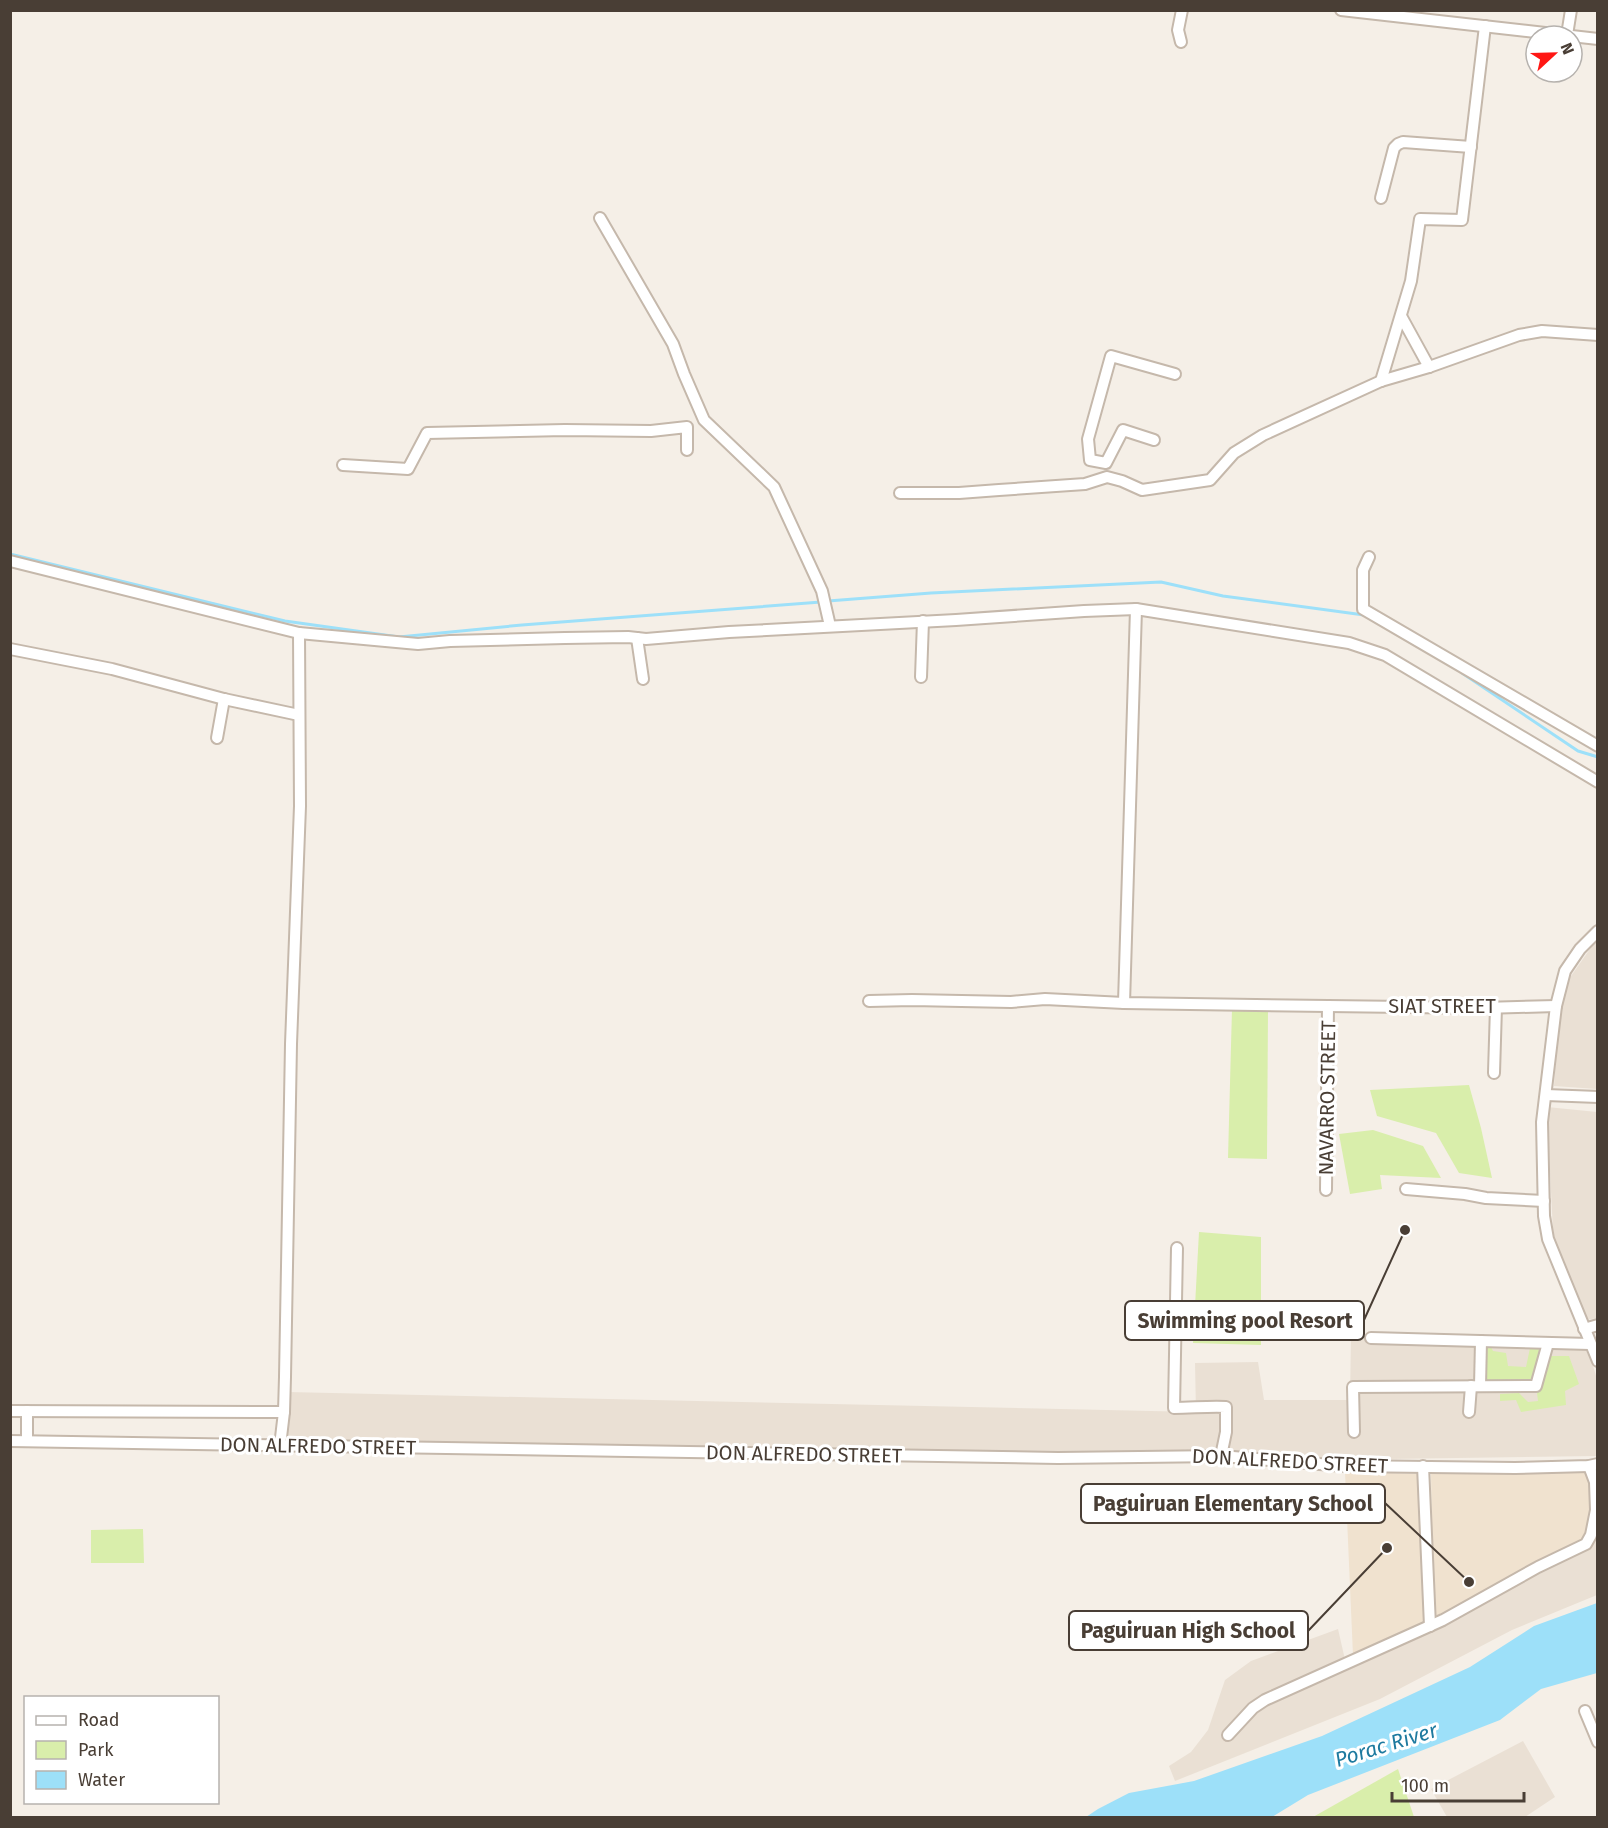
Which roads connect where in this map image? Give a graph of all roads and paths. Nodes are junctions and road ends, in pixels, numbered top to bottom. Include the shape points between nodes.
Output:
1 (1182, 10) edge
2 (1341, 10) edge
3 (1485, 26) junction
4 (1524, 30) edge
5 (1181, 42) dead end
6 (1471, 147) junction
7 (1381, 198) dead end
8 (600, 218) dead end
9 (1401, 316) junction
10 (1598, 335) edge
11 (1429, 367) junction
12 (1175, 374) dead end
13 (1381, 381) junction
14 (1154, 440) dead end
15 (687, 450) dead end
16 (343, 465) dead end
17 (900, 493) dead end
18 (1369, 558) dead end
19 (10, 561) edge
20 (1136, 609) junction
21 (923, 621) junction
22 (829, 623) junction
23 (299, 633) junction
24 (637, 638) junction
25 (10, 649) edge
26 (921, 677) dead end
27 (643, 679) dead end
28 (224, 699) junction
29 (299, 715) junction
30 (217, 738) dead end
31 (1598, 746) edge
32 (1598, 782) edge
33 (1598, 931) edge
34 (869, 1001) dead end
35 (1124, 1003) junction
36 (1329, 1006) junction
37 (1556, 1006) junction
38 (1496, 1007) junction
39 (1494, 1073) dead end
40 (1546, 1095) junction
41 (1598, 1097) edge
42 (1406, 1189) dead end
43 (1326, 1190) dead end
44 (1544, 1201) junction
45 (1177, 1248) dead end
46 (1598, 1325) edge
47 (1584, 1329) junction
48 (1371, 1338) dead end
49 (1481, 1341) junction
50 (1548, 1343) junction
51 (1590, 1344) junction
52 (1598, 1361) edge
53 (1475, 1386) junction
54 (10, 1411) edge
55 (27, 1411) junction
56 (1469, 1412) dead end
57 (284, 1413) junction
58 (1354, 1432) dead end
59 (10, 1441) edge
60 (27, 1441) junction
61 (280, 1446) junction
62 (1221, 1456) junction
63 (1593, 1465) edge
64 (1423, 1466) junction
65 (1430, 1626) junction
66 (1586, 1711) dead end
67 (1228, 1735) dead end
68 (1598, 1742) edge

1 - 5 street via 1178,30
2 - 3 street
3 - 4 street
3 - 6 street
6 - 7 street via 1398,144
6 - 9 street via 1462,220 1420,219 1411,281
8 - 22 street via 673,344 704,420 774,487 822,591
9 - 11 street
9 - 13 street
10 - 11 street via 1519,335
11 - 13 street
12 - 14 street via 1111,356 1088,439 1090,460 1106,463 1123,430
13 - 17 street via 1263,435 1234,453 1210,480 1142,490 1107,477 1085,484
15 - 16 street via 687,427 651,431 427,433 408,469
18 - 31 street via 1363,570 1363,609
19 - 23 street
20 - 21 street
20 - 32 street via 1349,643 1384,655
20 - 35 street
21 - 22 street
21 - 26 street
22 - 24 street
23 - 24 street via 418,645
23 - 29 street
24 - 27 street
25 - 28 street via 112,669
28 - 29 street
28 - 30 street
29 - 57 street
33 - 37 street via 1565,971
34 - 35 street, SIAT STREET via 1045,999
35 - 36 street, SIAT STREET
36 - 38 street, SIAT STREET
36 - 43 street, NAVARRO STREET
37 - 38 street, SIAT STREET
37 - 40 street
38 - 39 street
40 - 41 street
40 - 44 street via 1542,1122
42 - 44 street
44 - 47 street via 1548,1239
45 - 62 street via 1174,1408 1226,1407
46 - 47 street
47 - 51 street
48 - 49 street
49 - 50 street
49 - 53 street
50 - 51 street
50 - 53 street via 1536,1386
51 - 52 street
53 - 56 street
53 - 58 street via 1353,1387
54 - 55 street
55 - 57 street
55 - 60 street
57 - 61 street
59 - 60 street, DON ALFREDO STREET
60 - 61 street, DON ALFREDO STREET
61 - 62 street, DON ALFREDO STREET via 1058,1458
62 - 64 street, DON ALFREDO STREET via 1344,1466
63 - 64 street, DON ALFREDO STREET
63 - 65 street via 1596,1510 1586,1544
64 - 65 street
65 - 67 street via 1265,1700
66 - 68 street

